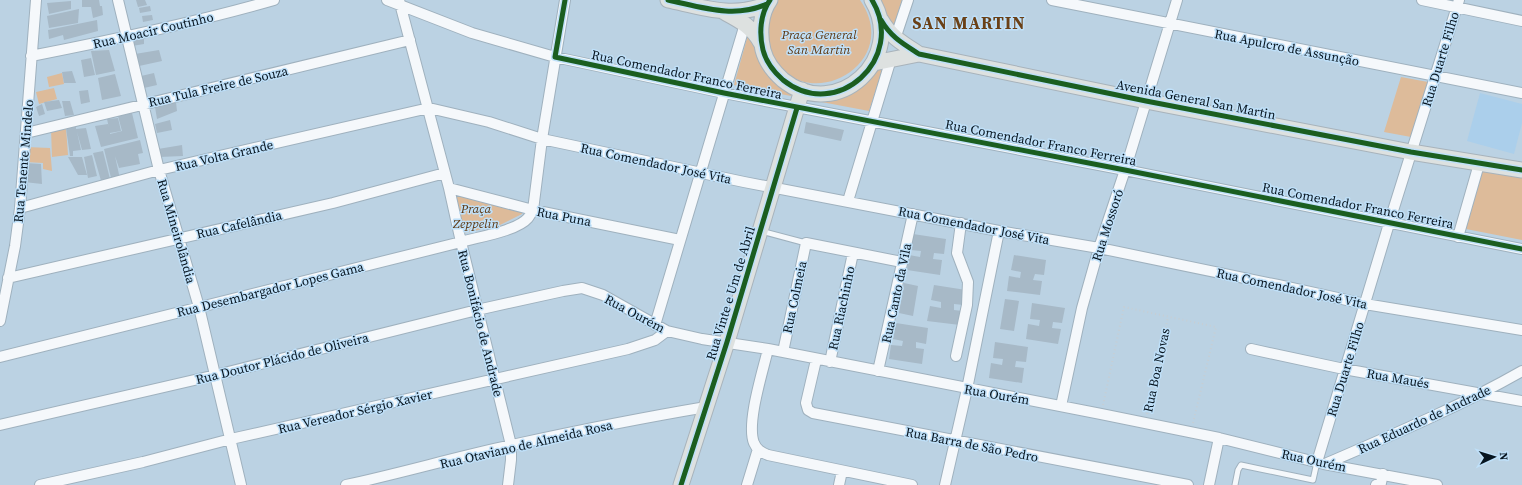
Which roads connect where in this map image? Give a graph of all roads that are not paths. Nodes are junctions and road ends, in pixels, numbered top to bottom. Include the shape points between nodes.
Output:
1 (36, 0) edge
2 (118, 0) edge
3 (274, 0) edge
4 (387, 0) edge
5 (565, 0) edge
6 (668, 0) edge
7 (872, 0) edge
8 (908, 0) edge
9 (1052, 0) edge
10 (1177, 0) edge
11 (1422, 0) edge
12 (400, 2) edge
13 (768, 2) edge
14 (1457, 4) edge
15 (750, 5) edge
16 (724, 12) junction
17 (881, 20) junction
18 (1522, 21) edge
19 (744, 24) junction
20 (1169, 24) junction
21 (127, 37) junction
22 (895, 39) junction
23 (410, 40) junction
24 (761, 43) junction
25 (919, 54) junction
26 (31, 56) junction
27 (555, 57) junction
28 (891, 59) junction
29 (874, 62) junction
30 (1434, 76) junction
31 (802, 90) junction
32 (1522, 93) edge
33 (724, 94) junction
34 (1146, 101) junction
35 (142, 104) junction
36 (429, 108) junction
37 (797, 108) junction
38 (873, 121) junction
39 (26, 133) junction
40 (542, 139) junction
41 (1411, 152) junction
42 (1479, 164) junction
43 (159, 170) junction
44 (1125, 170) junction
45 (1522, 170) edge
46 (446, 173) junction
47 (701, 173) junction
48 (773, 187) junction
49 (450, 188) junction
50 (848, 201) junction
51 (20, 208) junction
52 (533, 210) junction
53 (913, 214) junction
54 (1389, 222) junction
55 (961, 223) junction
56 (999, 230) junction
57 (760, 231) junction
58 (1458, 237) junction
59 (180, 238) junction
60 (680, 240) junction
61 (461, 242) junction
62 (806, 243) junction
63 (1099, 248) junction
64 (1522, 250) edge
65 (853, 253) junction
66 (902, 262) junction
67 (8, 278) junction
68 (563, 291) joint
69 (1365, 304) junction
70 (199, 307) junction
71 (477, 310) junction
72 (0, 321) edge
73 (655, 325) junction
74 (1522, 330) edge
75 (667, 331) junction
76 (727, 342) junction
77 (768, 349) junction
78 (1251, 349) dead end
79 (783, 352) junction
80 (956, 356) dead end
81 (0, 357) edge
82 (816, 360) junction
83 (830, 362) junction
84 (1344, 369) junction
85 (878, 371) junction
86 (1522, 371) edge
87 (216, 374) junction
88 (494, 379) junction
89 (967, 389) junction
90 (1483, 393) junction
91 (1522, 401) edge
92 (1062, 406) junction
93 (706, 407) junction
94 (0, 425) edge
95 (1219, 438) junction
96 (232, 439) junction
97 (955, 441) junction
98 (511, 445) junction
99 (758, 449) junction
100 (1321, 463) junction
101 (842, 471) junction
102 (1383, 474) junction
103 (40, 485) edge
104 (241, 485) edge
105 (346, 485) edge
106 (508, 485) edge
107 (681, 485) edge
108 (747, 485) edge
109 (839, 485) edge
110 (912, 485) edge
111 (945, 485) edge
112 (1188, 485) edge
113 (1209, 485) edge
114 (1235, 485) edge
115 (1376, 485) edge
116 (1437, 485) edge

1 - 26 street, Rua Tenente Mindelo
2 - 21 street, Rua Mineirolândia
3 - 21 street, Rua Moacir Coutinho
4 - 12 street, Rua Comendador Franco Ferreira
5 - 27 street
6 - 16 main road
7 - 17 main road
8 - 22 street
9 - 20 street, Rua Apulcro de Assunção
10 - 20 street, Rua Mossoró
11 - 14 street
12 - 23 street, Rua Bonifácio de Andrade
12 - 27 street, Rua Comendador Franco Ferreira via 472,33
13 - 15 main road
13 - 24 main road via 761,23
14 - 18 street
14 - 30 street, Rua Duarte Filho
15 - 16 main road
16 - 19 main road
17 - 22 main road, Avenida General San Martin
17 - 29 main road via 881,42
19 - 24 main road via 755,33
19 - 33 street
20 - 30 street, Rua Apulcro de Assunção
20 - 34 street, Rua Mossoró
21 - 26 street, Rua Moacir Coutinho
21 - 35 street, Rua Mineirolândia
22 - 25 main road, Avenida General San Martin
23 - 35 street, Rua Tula Freire de Souza
23 - 36 street, Rua Bonifácio de Andrade
24 - 31 main road via 769,64 778,76
25 - 28 main road, Avenida General San Martin
25 - 34 main road, Avenida General San Martin
26 - 39 street, Rua Tenente Mindelo
27 - 33 street, Rua Comendador Franco Ferreira
27 - 40 street
28 - 29 main road, Avenida General San Martin
28 - 38 street
29 - 31 main road via 861,79 843,90 815,93
30 - 32 street, Rua Apulcro de Assunção
30 - 41 street, Rua Duarte Filho
31 - 37 main road, Rua Vinte e Um de Abril
33 - 37 street, Rua Comendador Franco Ferreira
33 - 47 street
34 - 41 main road, Avenida General San Martin
34 - 44 street, Rua Mossoró
35 - 39 street, Rua Tula Freire de Souza
35 - 43 street, Rua Mineirolândia
36 - 40 street, Rua Comendador José Vita via 482,120
36 - 43 street, Rua Volta Grande
36 - 46 street, Rua Bonifácio de Andrade
37 - 38 street, Rua Comendador Franco Ferreira
37 - 48 main road, Rua Vinte e Um de Abril
38 - 44 street, Rua Comendador Franco Ferreira
38 - 50 street
39 - 51 street, Rua Tenente Mindelo
40 - 47 street, Rua Comendador José Vita
40 - 52 street
41 - 42 main road, Avenida General San Martin
41 - 54 street, Rua Duarte Filho
42 - 45 main road, Avenida General San Martin
42 - 58 street
43 - 51 street, Rua Volta Grande
43 - 59 street, Rua Mineirolândia
44 - 54 street, Rua Comendador Franco Ferreira
44 - 63 street, Rua Mossoró
46 - 49 street, Rua Bonifácio de Andrade
46 - 59 street, Rua Cafelândia
47 - 48 street, Rua Comendador José Vita
47 - 60 street
48 - 50 street, Rua Comendador José Vita
48 - 57 main road, Rua Vinte e Um de Abril
49 - 52 street, Rua Puna
49 - 61 street, Rua Bonifácio de Andrade
50 - 53 street, Rua Comendador José Vita
51 - 67 street, Rua Tenente Mindelo
52 - 60 street, Rua Puna
52 - 61 street, Rua Desembargador Lopes Gama via 528,218 517,226
53 - 55 street, Rua Comendador José Vita
53 - 66 street, Rua Canto da Vila
54 - 58 street, Rua Comendador Franco Ferreira
54 - 69 street, Rua Duarte Filho
55 - 56 street, Rua Comendador José Vita
55 - 80 street via 957,253 968,282 967,305
56 - 63 street, Rua Comendador José Vita
56 - 89 street
57 - 62 lane
57 - 76 main road, Rua Vinte e Um de Abril
58 - 64 street, Rua Comendador Franco Ferreira
59 - 67 street, Rua Cafelândia
59 - 70 street, Rua Mineirolândia
60 - 73 street
61 - 70 street, Rua Desembargador Lopes Gama
61 - 71 street, Rua Bonifácio de Andrade
62 - 65 street
62 - 79 street, Rua Colmeia
63 - 69 street, Rua Comendador José Vita
63 - 92 street, Rua Mossoró via 1082,308
65 - 66 street
65 - 83 street, Rua Riachinho
66 - 85 street, Rua Canto da Vila
67 - 72 street, Rua Tenente Mindelo
68 - 71 street, Rua Doutor Plácido de Oliveira
68 - 73 street, Rua Ourém via 582,288 592,290
69 - 74 street, Rua Comendador José Vita
69 - 84 street, Rua Duarte Filho
70 - 81 street, Rua Desembargador Lopes Gama
70 - 87 street, Rua Mineirolândia
71 - 87 street, Rua Doutor Plácido de Oliveira
71 - 88 street, Rua Bonifácio de Andrade
73 - 75 street, Rua Ourém
75 - 76 street, Rua Ourém
75 - 88 street, Rua Vereador Sérgio Xavier via 643,345
76 - 77 street, Rua Ourém
76 - 93 main road, Rua Vinte e Um de Abril
77 - 79 street, Rua Ourém
77 - 99 street via 752,425
78 - 84 street, Rua Maués
79 - 82 street, Rua Ourém
82 - 83 street, Rua Ourém
82 - 97 street, Rua Barra de São Pedro via 807,399 810,412
83 - 85 street, Rua Ourém
84 - 90 street, Rua Maués
84 - 100 street, Rua Duarte Filho
85 - 89 street, Rua Ourém
86 - 90 street, Rua Eduardo de Andrade
87 - 94 street, Rua Doutor Plácido de Oliveira
87 - 96 street, Rua Mineirolândia
88 - 96 street, Rua Vereador Sérgio Xavier
88 - 98 street, Rua Bonifácio de Andrade
89 - 92 street, Rua Ourém
89 - 97 street
90 - 91 street, Rua Maués
90 - 100 street, Rua Eduardo de Andrade via 1417,424
92 - 95 street, Rua Ourém
93 - 98 street, Rua Otaviano de Almeida Rosa
93 - 107 main road, Rua Vinte e Um de Abril
95 - 100 street, Rua Ourém
95 - 113 street
96 - 103 street, Rua Vereador Sérgio Xavier
96 - 104 street, Rua Mineirolândia
97 - 111 street
97 - 112 street, Rua Barra de São Pedro
98 - 105 street, Rua Otaviano de Almeida Rosa
98 - 106 street, Rua Bonifácio de Andrade
99 - 101 street via 768,455
99 - 108 street
100 - 102 street, Rua Ourém
100 - 114 lane via 1313,480 1241,465
101 - 109 street
101 - 110 street
102 - 115 street via 1380,483
102 - 116 street, Rua Ourém

